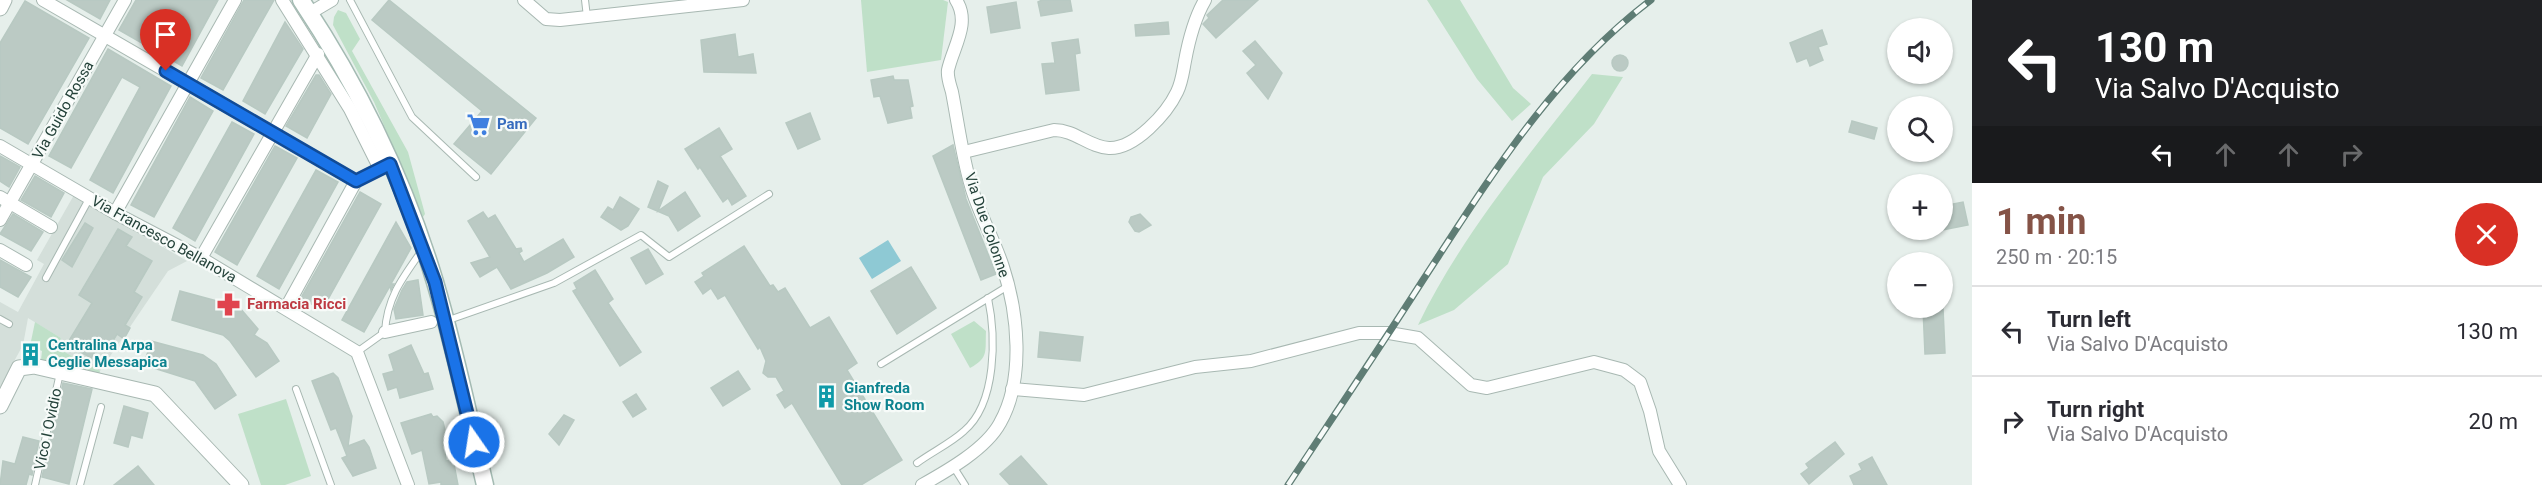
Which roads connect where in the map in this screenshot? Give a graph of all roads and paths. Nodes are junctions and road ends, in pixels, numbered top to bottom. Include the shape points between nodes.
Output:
1 (4, 0) edge
2 (43, 0) edge
3 (125, 0) edge
4 (235, 0) edge
5 (282, 0) edge
6 (332, 0) edge
7 (350, 0) edge
8 (524, 0) edge
9 (585, 0) edge
10 (744, 0) edge
11 (956, 0) edge
12 (1205, 0) edge
13 (306, 7) edge
14 (0, 8) edge
15 (587, 17) junction
16 (105, 36) junction
17 (318, 54) junction
18 (186, 83) junction
19 (272, 132) junction
20 (0, 146) edge
21 (964, 152) junction
22 (32, 165) junction
23 (385, 167) junction
24 (476, 177) dead end
25 (356, 181) junction
26 (770, 194) dead end
27 (90, 198) junction
28 (5, 200) edge
29 (115, 213) junction
30 (0, 220) edge
31 (51, 227) dead end
32 (423, 248) junction
33 (0, 250) edge
34 (201, 258) junction
35 (26, 265) dead end
36 (46, 278) dead end
37 (1008, 286) junction
38 (988, 298) junction
39 (286, 308) junction
40 (0, 319) edge
41 (438, 322) junction
42 (9, 324) dead end
43 (385, 332) junction
44 (357, 352) junction
45 (881, 364) dead end
46 (60, 372) junction
47 (296, 389) dead end
48 (1012, 389) junction
49 (0, 406) edge
50 (101, 407) dead end
51 (917, 462) dead end
52 (953, 466) junction
53 (35, 485) edge
54 (80, 485) edge
55 (242, 485) edge
56 (331, 485) edge
57 (408, 485) edge
58 (484, 485) edge
59 (922, 485) edge
60 (965, 485) edge
61 (1680, 485) edge

1 - 14 street
2 - 16 street
3 - 16 street, Via Guido Rossa
4 - 18 street
5 - 17 street
6 - 13 street
7 - 24 lane via 412,117
8 - 15 street via 546,19
9 - 15 lane
10 - 15 street
11 - 21 street, Via Due Colonne via 962,30 948,72
12 - 21 street via 1189,39 1177,92 1132,142 1123,147 1095,146 1064,130 1054,130
13 - 23 main road via 365,105
16 - 18 street
16 - 22 street, Via Guido Rossa
17 - 19 street
17 - 23 street
18 - 19 street
18 - 29 street
19 - 25 street
19 - 34 street
20 - 22 street, Via Francesco Bellanova
21 - 37 street, Via Due Colonne via 971,186
22 - 27 street, Via Francesco Bellanova
22 - 28 street, Via Guido Rossa
23 - 25 street
23 - 32 main road
25 - 39 street
26 - 41 lane via 669,256 641,235 554,283
27 - 29 street, Via Francesco Bellanova
27 - 36 lane
28 - 30 street, Via Guido Rossa
28 - 31 street
29 - 34 street, Via Francesco Bellanova
32 - 41 main road
32 - 43 lane via 399,283 387,310
33 - 35 street
34 - 39 street, Via Francesco Bellanova
37 - 38 lane
37 - 48 street, Via Due Colonne via 1017,348
38 - 45 lane
38 - 51 lane via 994,350 983,403 966,430
39 - 44 street, Via Francesco Bellanova
40 - 42 lane
41 - 43 street
41 - 58 main road
43 - 44 lane
44 - 57 street
46 - 49 street via 34,366 19,368
46 - 53 lane, Vico I Ovidio
46 - 55 street via 155,394
47 - 56 lane
48 - 52 street, Via Due Colonne via 1000,424 977,449
48 - 61 street via 1084,394 1195,367 1251,362 1359,333 1418,338 1471,385 1487,388 1594,362 1624,370 1640,382 1659,451
50 - 54 lane
52 - 59 street, Via Due Colonne
52 - 60 lane

